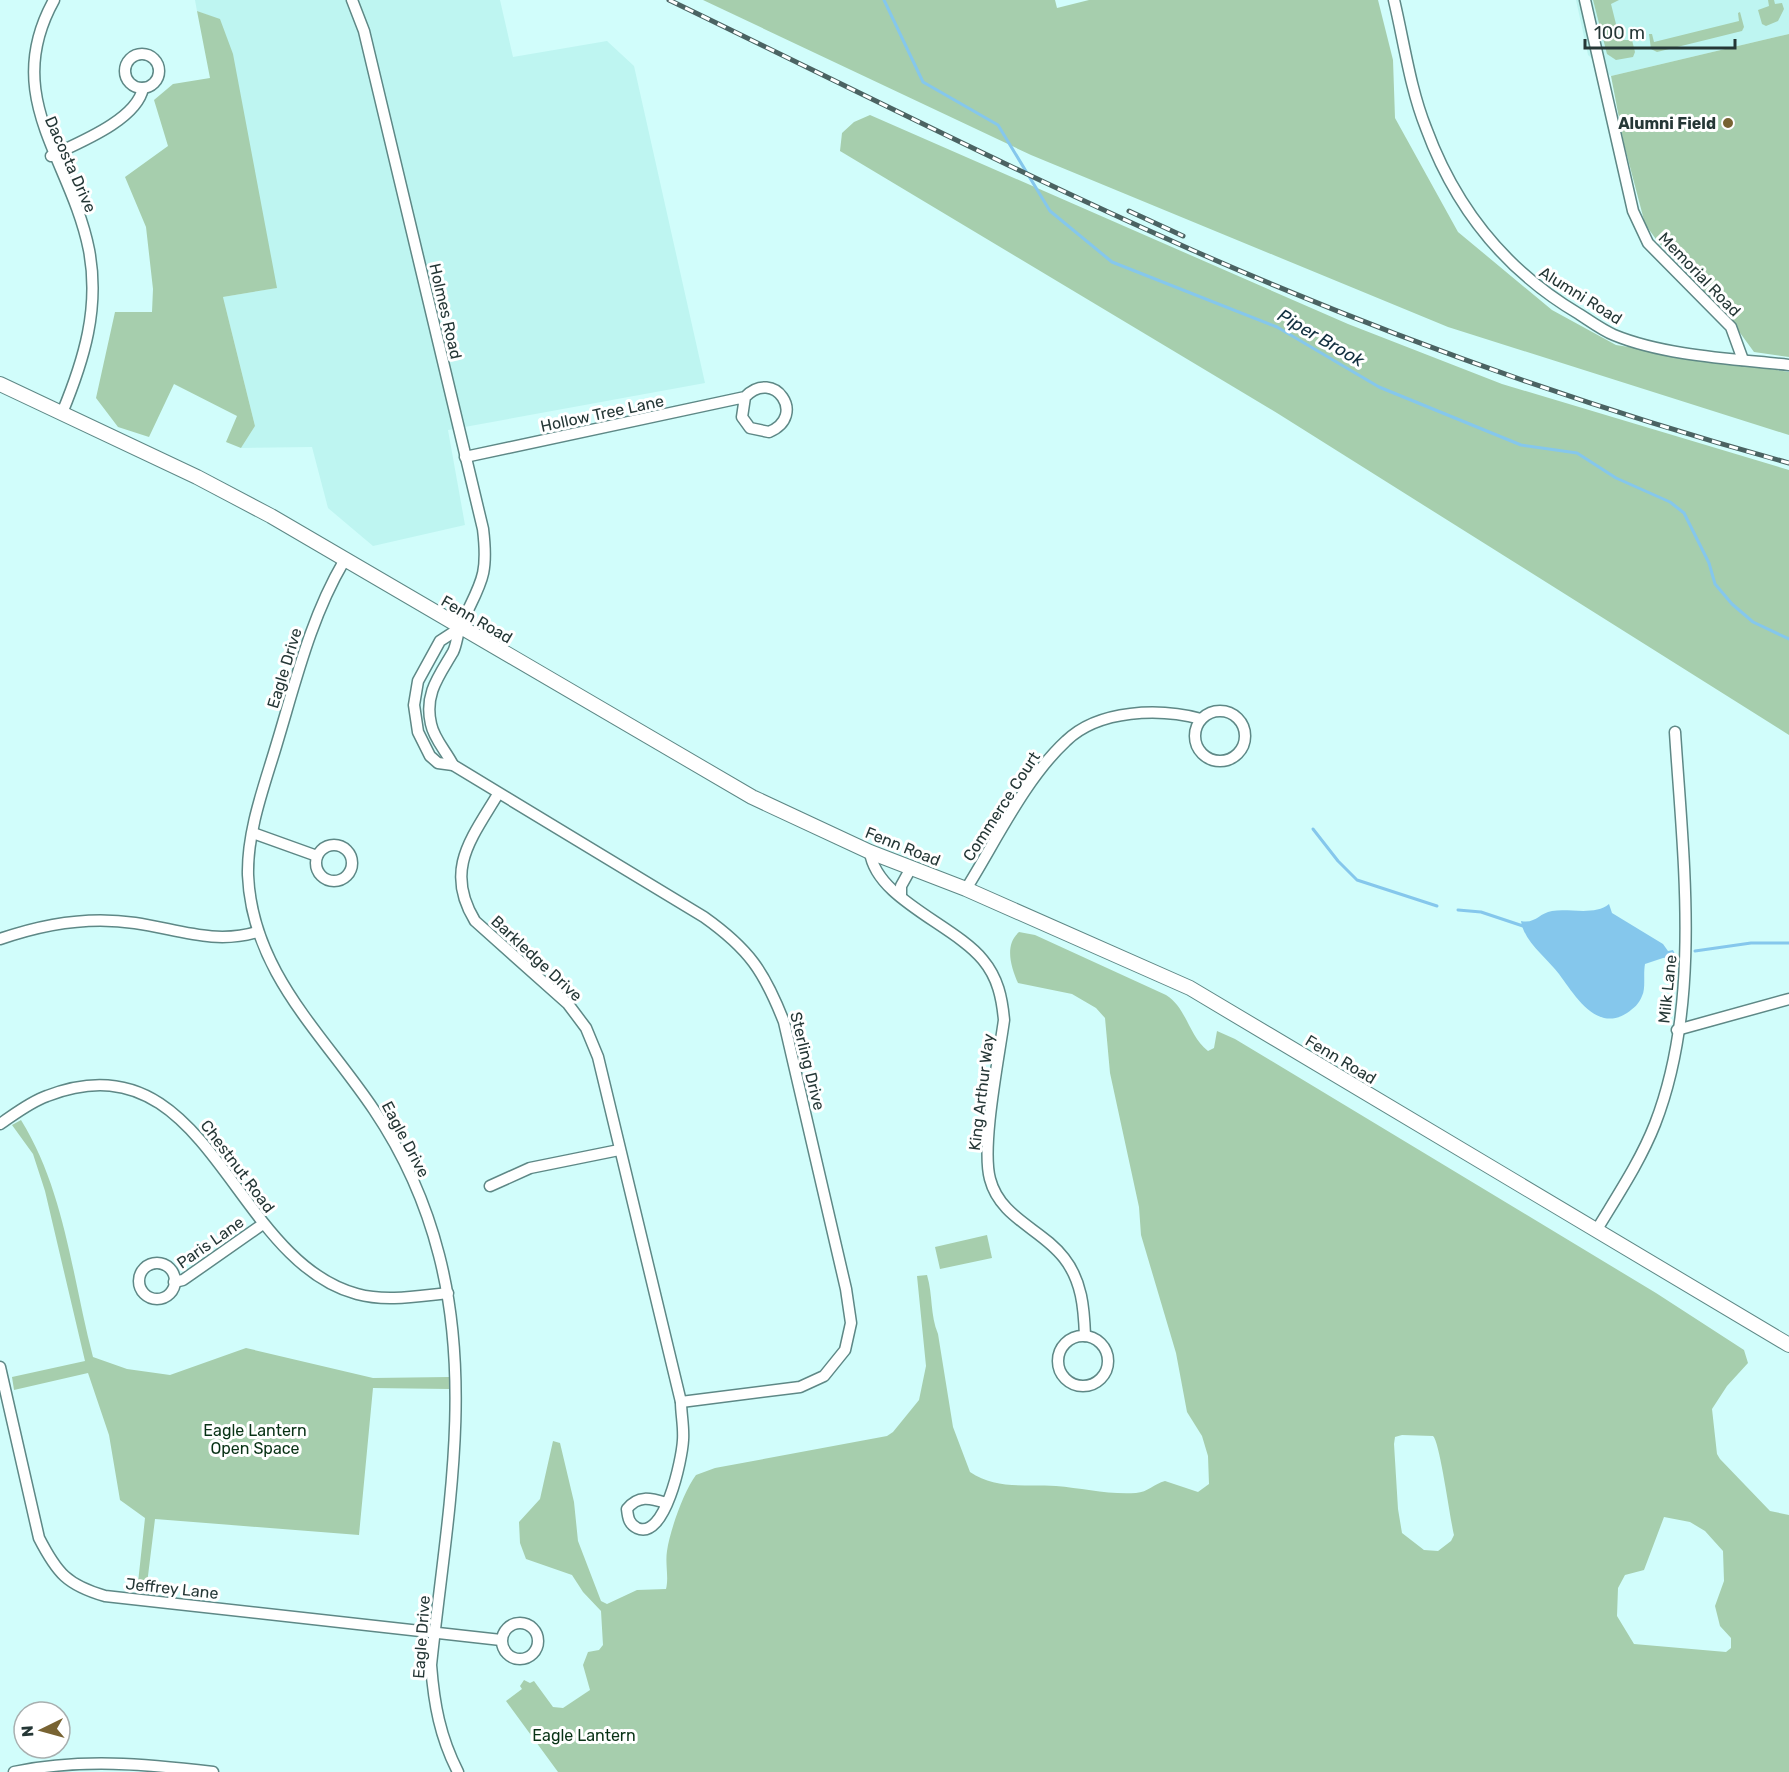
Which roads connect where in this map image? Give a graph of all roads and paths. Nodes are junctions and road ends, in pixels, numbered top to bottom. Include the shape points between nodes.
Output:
1 (54, 0) edge
2 (352, 0) edge
3 (1394, 0) edge
4 (1585, 0) edge
5 (143, 88) dead end
6 (51, 156) junction
7 (1743, 360) junction
8 (1789, 365) edge
9 (0, 384) edge
10 (745, 397) junction
11 (62, 413) junction
12 (465, 458) junction
13 (344, 561) junction
14 (460, 628) junction
15 (1201, 719) junction
16 (1675, 732) dead end
17 (453, 765) junction
18 (498, 794) junction
19 (253, 833) junction
20 (870, 852) junction
21 (317, 856) dead end
22 (911, 868) junction
23 (966, 889) junction
24 (901, 896) junction
25 (257, 932) junction
26 (0, 939) edge
27 (1789, 999) edge
28 (1677, 1030) junction
29 (0, 1124) edge
30 (619, 1150) junction
31 (490, 1186) dead end
32 (263, 1224) junction
33 (1596, 1231) junction
34 (174, 1282) dead end
35 (447, 1293) junction
36 (1085, 1336) junction
37 (1789, 1346) edge
38 (0, 1367) edge
39 (681, 1402) junction
40 (666, 1503) dead end
41 (434, 1630) junction
42 (501, 1640) dead end
43 (457, 1771) edge
44 (14, 1772) edge
45 (213, 1772) edge

1 - 6 street, Dacosta Drive via 32,43 27,71 28,99
2 - 12 street, Holmes Road via 364,31
3 - 7 street, Alumni Road via 1425,127 1452,189 1489,241 1525,277 1614,335 1677,351
4 - 7 street, Memorial Road via 1633,211 1648,243 1731,327
5 - 6 street via 141,98 126,114
6 - 11 street, Dacosta Drive via 81,222 93,289 91,327 82,365
7 - 8 street, Alumni Road
9 - 11 street, Fenn Road
10 - 10 street, Hollow Tree Lane via 765,387 779,393 786,406 781,425 770,432 750,428 742,417
10 - 12 street, Hollow Tree Lane
11 - 13 street, Fenn Road via 212,485
12 - 14 street, Holmes Road via 487,558 481,588
13 - 14 street, Fenn Road
13 - 19 street, Eagle Drive via 321,603 304,653
14 - 17 street, Sterling Drive via 429,699 431,727
14 - 17 street, Sterling Drive via 440,641 418,681 414,705 418,732 430,756 438,763
14 - 20 street, Fenn Road via 726,783
15 - 15 street, Commerce Court via 1195,734 1204,756 1219,762 1240,752 1246,735 1240,719 1225,711
15 - 23 street, Commerce Court via 1177,712 1145,711 1104,719 1068,739 1043,765
16 - 28 street, Milk Lane via 1686,908 1686,964
17 - 18 street, Sterling Drive
18 - 30 street, Barkledge Drive via 466,847 461,867 465,904 475,921 568,1004 586,1028 598,1057
18 - 39 street, Sterling Drive via 736,940 771,989 784,1022 846,1289 851,1323 845,1350 824,1376 800,1387
19 - 21 street
19 - 25 street, Eagle Drive via 248,872
20 - 22 street, Fenn Road
20 - 24 street, King Arthur Way via 876,873
22 - 23 street, Fenn Road
22 - 24 street via 901,886
23 - 33 street, Fenn Road via 1190,988
24 - 36 street, King Arthur Way via 982,959 995,978 1004,1020 987,1153 990,1180 1001,1202 1063,1256 1076,1277
25 - 26 street via 223,939 97,920 58,924
25 - 35 street, Eagle Drive via 285,989 375,1111 398,1151 425,1212
27 - 28 street
28 - 33 street, Milk Lane via 1655,1123 1638,1162
29 - 32 street, Chestnut Road via 47,1096 79,1088 108,1086 136,1092 180,1116 194,1130
30 - 31 street via 530,1168
30 - 39 street, Barkledge Drive
32 - 34 street, Paris Lane via 183,1280
32 - 35 street, Chestnut Road via 301,1266 357,1295 386,1298
33 - 37 street, Fenn Road
35 - 41 street, Eagle Drive via 457,1391
36 - 36 street via 1076,1337 1063,1347 1058,1363 1068,1381 1082,1386 1098,1380 1107,1366 1100,1343
38 - 41 street, Jeffrey Lane via 39,1538 51,1562 73,1584 105,1596
39 - 40 street, Barkledge Drive via 680,1462
41 - 42 street, Jeffrey Lane
41 - 43 street, Eagle Drive via 433,1700 440,1733
44 - 45 street via 66,1763 107,1762

